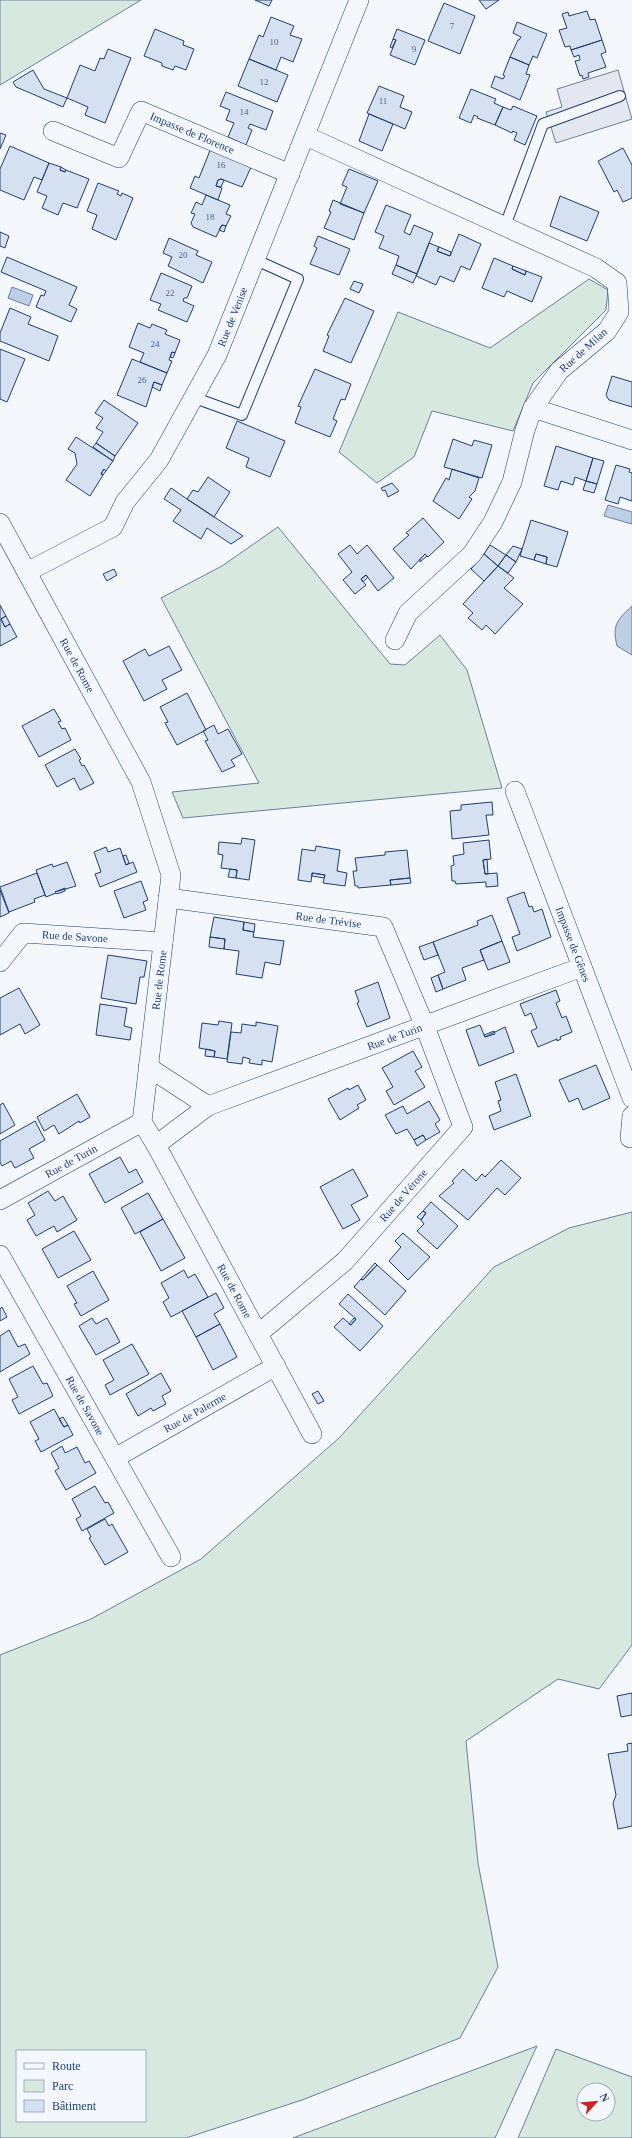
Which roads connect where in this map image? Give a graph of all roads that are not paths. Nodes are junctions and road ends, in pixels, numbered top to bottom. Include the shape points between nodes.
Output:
1 (359, 0) edge
2 (620, 96) dead end
3 (53, 131) dead end
4 (306, 136) junction
5 (290, 174) junction
6 (505, 226) junction
7 (256, 260) junction
8 (195, 398) junction
9 (533, 408) junction
10 (632, 440) edge
11 (0, 523) edge
12 (27, 572) junction
13 (395, 640) dead end
14 (515, 790) dead end
15 (168, 898) junction
16 (163, 942) junction
17 (0, 962) edge
18 (582, 967) junction
19 (424, 1024) junction
20 (148, 1067) junction
21 (632, 1098) edge
22 (208, 1106) junction
23 (632, 1116) edge
24 (142, 1122) junction
25 (630, 1138) dead end
26 (156, 1145) junction
27 (0, 1200) edge
28 (0, 1255) edge
29 (258, 1334) junction
30 (276, 1366) junction
31 (312, 1434) dead end
32 (115, 1458) junction
33 (171, 1557) dead end

1 - 4 street, Rue de Venise
2 - 6 lane via 543,124
3 - 5 street, Impasse de Florence via 119,158 141,111
4 - 5 street, Rue de Venise
4 - 6 street, Rue de Milan
5 - 7 street, Rue de Venise
6 - 9 street, Rue de Milan via 596,268 616,283 619,312 607,331 559,371
7 - 8 street, Rue de Venise via 217,355
7 - 8 lane via 298,279 242,415
8 - 12 street, Rue de Venise via 159,460 125,502 113,527
9 - 10 street
9 - 13 street, Rue de Milan via 524,430 512,482 493,522 472,554 408,613
11 - 12 street, Rue de Rome
12 - 15 street, Rue de Rome via 141,782 171,875
14 - 18 street, Impasse de Gênes
15 - 16 street, Rue de Rome
15 - 19 street, Rue de Trévise via 383,926
16 - 17 street, Rue de Savone via 23,933
16 - 20 street, Rue de Rome
18 - 19 street, Rue de Turin
18 - 21 street, Impasse de Gênes
19 - 22 street, Rue de Turin
19 - 29 street, Rue de Vérone via 463,1127 345,1261
20 - 22 street
20 - 24 street, Rue de Rome
22 - 26 street, Rue de Turin
23 - 25 street
24 - 26 street, Rue de Rome
24 - 27 street, Rue de Turin
26 - 29 street, Rue de Rome
28 - 32 street, Rue de Savone
29 - 30 street, Rue de Rome
30 - 31 street, Rue de Rome
30 - 32 street, Rue de Palerme
32 - 33 street, Rue de Savone

